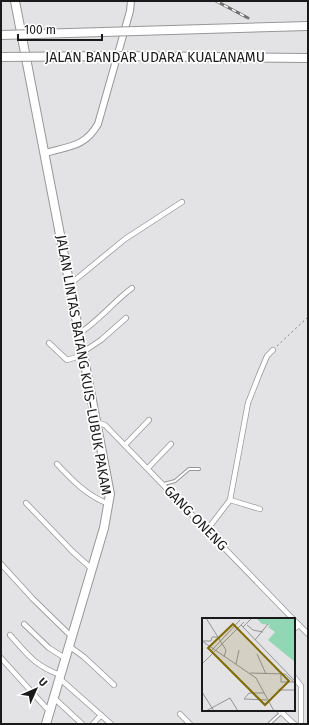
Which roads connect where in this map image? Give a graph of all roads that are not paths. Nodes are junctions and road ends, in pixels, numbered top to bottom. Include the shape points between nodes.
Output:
1 (16, 1) edge
2 (131, 1) edge
3 (308, 26) edge
4 (1, 35) edge
5 (1, 57) edge
6 (308, 58) edge
7 (45, 153) junction
8 (182, 202) dead end
9 (69, 285) junction
10 (132, 288) dead end
11 (126, 318) dead end
12 (78, 334) junction
13 (49, 343) dead end
14 (273, 350) road end
15 (83, 354) junction
16 (149, 420) dead end
17 (96, 422) junction
18 (171, 444) dead end
19 (125, 445) junction
20 (57, 464) dead end
21 (148, 468) junction
22 (199, 469) dead end
23 (164, 484) junction
24 (230, 500) junction
25 (26, 503) dead end
26 (109, 504) junction
27 (260, 509) dead end
28 (207, 530) junction
29 (1, 564) edge
30 (92, 569) junction
31 (293, 618) edge
32 (295, 620) edge
33 (24, 624) dead end
34 (299, 625) junction
35 (295, 628) edge
36 (308, 634) edge
37 (10, 635) dead end
38 (72, 637) junction
39 (69, 646) junction
40 (1, 658) edge
41 (66, 658) junction
42 (60, 676) junction
43 (295, 678) edge
44 (114, 684) dead end
45 (54, 698) junction
46 (281, 711) edge
47 (50, 712) junction
48 (180, 714) dead end
49 (101, 715) junction
50 (46, 724) edge
51 (82, 724) edge
52 (93, 724) edge
53 (111, 724) edge
54 (190, 724) edge
55 (269, 724) edge
56 (294, 724) edge
57 (301, 724) edge

1 - 7 highway, JALAN LINTAS BATANG KUIS–LUBUK PAKAM
2 - 7 main road via 98,124 93,133 78,143
3 - 4 highway, JALAN BANDAR UDARA KUALANAMU, bridge
5 - 6 highway, JALAN BANDAR UDARA KUALANAMU, bridge
7 - 9 highway, JALAN LINTAS BATANG KUIS–LUBUK PAKAM
8 - 9 street via 126,239
9 - 12 highway, JALAN LINTAS BATANG KUIS–LUBUK PAKAM
10 - 12 street
11 - 15 street
12 - 15 highway, JALAN LINTAS BATANG KUIS–LUBUK PAKAM
13 - 15 street via 67,360
14 - 24 street via 248,403
15 - 17 highway, JALAN LINTAS BATANG KUIS–LUBUK PAKAM
16 - 19 street
17 - 19 street, GANG ONENG via 105,425
17 - 26 highway, JALAN LINTAS BATANG KUIS–LUBUK PAKAM via 109,489
18 - 21 street
19 - 21 street, GANG ONENG
20 - 26 street via 76,484
21 - 23 street, GANG ONENG
22 - 23 lane via 189,469 175,481
23 - 28 street, GANG ONENG
24 - 27 street
24 - 28 street
25 - 30 street
26 - 30 highway, JALAN LINTAS BATANG KUIS–LUBUK PAKAM
28 - 31 street, GANG ONENG
29 - 38 street
30 - 38 highway, JALAN LINTAS BATANG KUIS–LUBUK PAKAM
32 - 34 street, GANG ONENG
33 - 41 street via 49,648
34 - 35 street
34 - 36 street, GANG ONENG
37 - 42 street via 33,662
38 - 39 highway, JALAN LINTAS BATANG KUIS–LUBUK PAKAM
39 - 41 highway, JALAN LINTAS BATANG KUIS–LUBUK PAKAM
39 - 44 street
40 - 47 street
41 - 42 highway, JALAN LINTAS BATANG KUIS–LUBUK PAKAM
42 - 45 highway, JALAN LINTAS BATANG KUIS–LUBUK PAKAM
42 - 49 street
43 - 57 street via 301,686
45 - 47 highway, JALAN LINTAS BATANG KUIS–LUBUK PAKAM
45 - 51 street
46 - 55 lane
46 - 56 street
47 - 50 highway, JALAN LINTAS BATANG KUIS–LUBUK PAKAM
48 - 54 street
49 - 52 street
49 - 53 street

